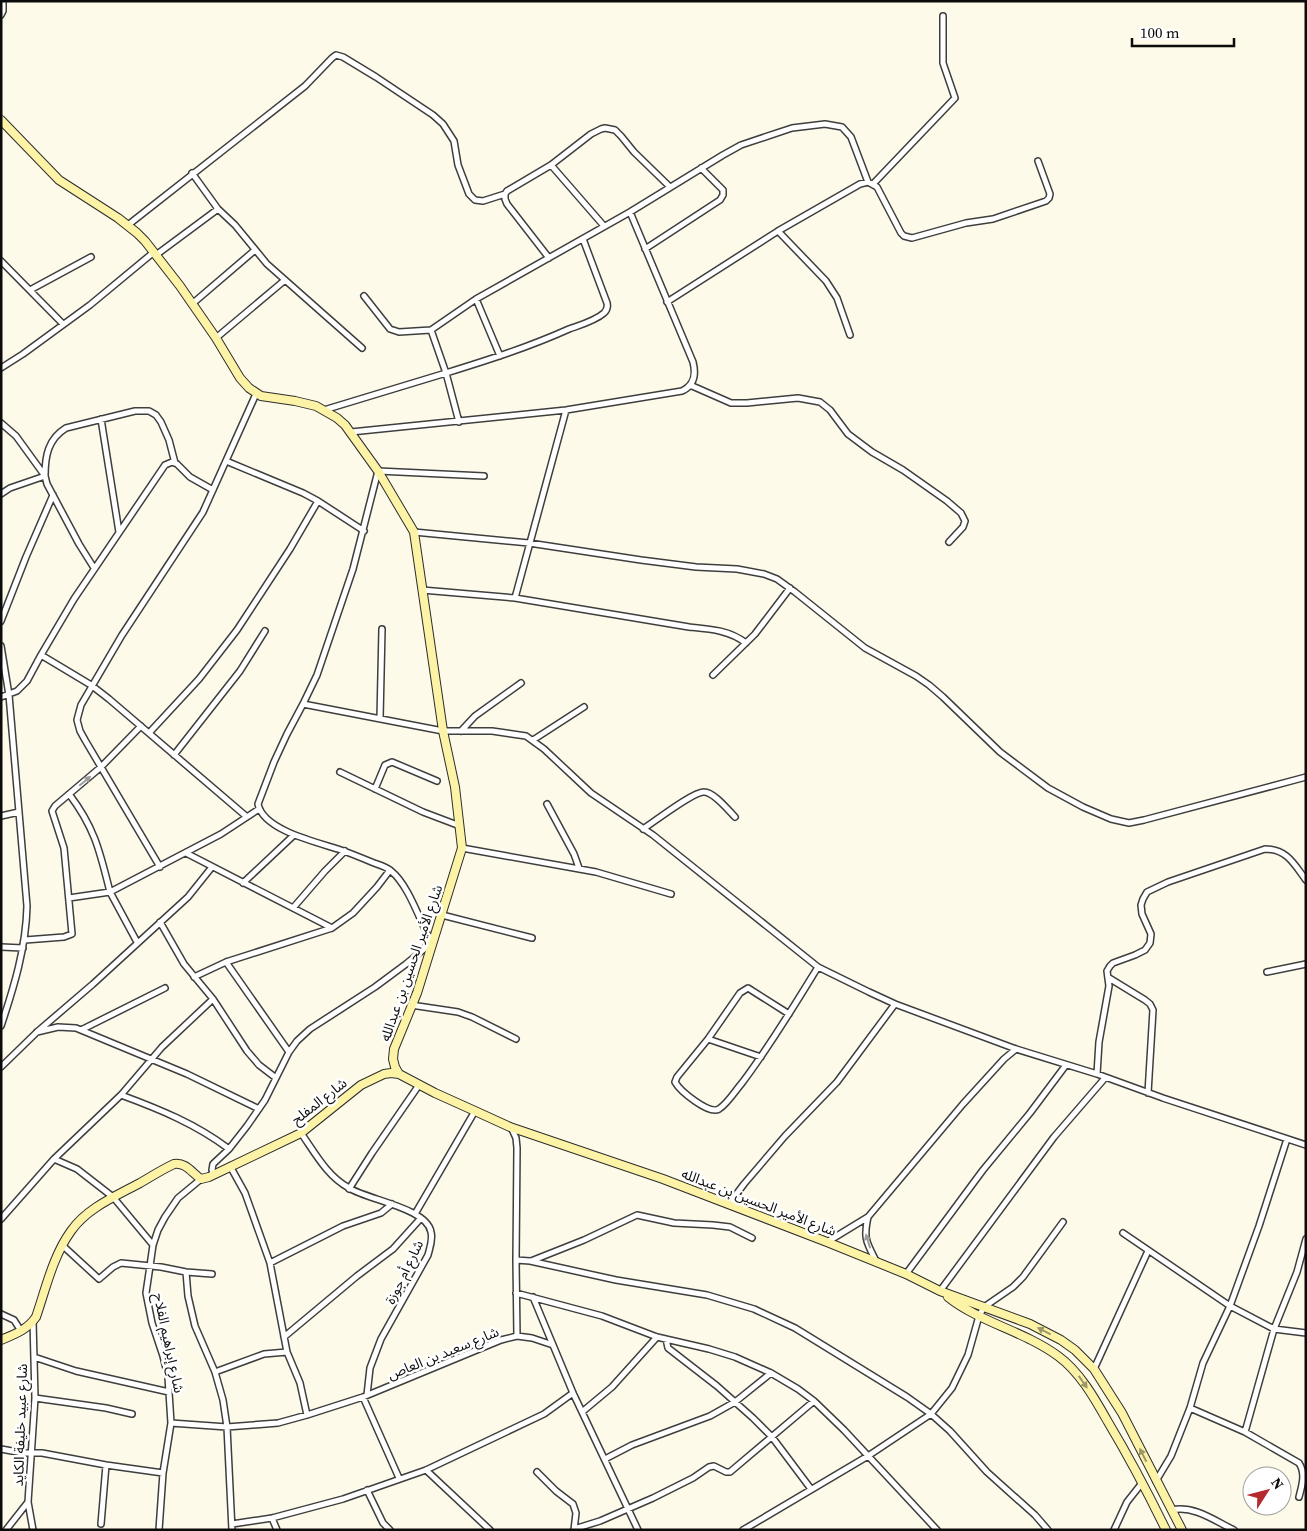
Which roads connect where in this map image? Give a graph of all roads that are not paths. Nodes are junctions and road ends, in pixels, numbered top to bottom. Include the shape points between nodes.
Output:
1 (3, 1) edge
2 (1, 15) edge
3 (942, 16) dead end
4 (1, 120) edge
5 (1038, 161) dead end
6 (551, 165) junction
7 (701, 168) junction
8 (192, 174) junction
9 (870, 183) junction
10 (670, 187) junction
11 (505, 194) junction
12 (218, 209) junction
13 (630, 212) junction
14 (128, 224) junction
15 (604, 226) junction
16 (778, 231) junction
17 (582, 239) junction
18 (645, 249) junction
19 (255, 250) junction
20 (155, 254) junction
21 (91, 257) dead end
22 (549, 258) junction
23 (1, 261) edge
24 (285, 280) junction
25 (30, 290) junction
26 (364, 296) dead end
27 (476, 299) junction
28 (667, 302) junction
29 (192, 304) junction
30 (63, 324) junction
31 (431, 330) junction
32 (850, 335) dead end
33 (216, 338) junction
34 (362, 348) dead end
35 (500, 356) junction
36 (1, 368) edge
37 (446, 373) junction
38 (690, 385) junction
39 (256, 394) junction
40 (324, 410) junction
41 (566, 410) junction
42 (101, 419) junction
43 (458, 422) junction
44 (1, 423) edge
45 (351, 432) junction
46 (226, 461) junction
47 (175, 463) junction
48 (378, 471) junction
49 (45, 476) junction
50 (484, 476) dead end
51 (213, 490) junction
52 (1, 494) edge
53 (53, 495) junction
54 (318, 501) junction
55 (364, 531) junction
56 (119, 532) junction
57 (414, 532) junction
58 (948, 542) dead end
59 (530, 543) junction
60 (94, 568) junction
61 (790, 588) junction
62 (422, 590) junction
63 (515, 598) junction
64 (1, 621) edge
65 (382, 629) dead end
66 (265, 631) dead end
67 (746, 643) junction
68 (1, 646) edge
69 (41, 655) junction
70 (713, 675) dead end
71 (520, 683) dead end
72 (91, 685) junction
73 (9, 695) junction
74 (1, 697) edge
75 (303, 704) junction
76 (584, 707) dead end
77 (380, 718) junction
78 (141, 726) junction
79 (443, 731) junction
80 (461, 731) junction
81 (148, 733) junction
82 (533, 740) junction
83 (174, 754) junction
84 (101, 767) junction
85 (340, 772) dead end
86 (1306, 777) edge
87 (437, 781) dead end
88 (375, 789) junction
89 (70, 794) junction
90 (547, 804) dead end
91 (259, 808) junction
92 (19, 812) junction
93 (1, 816) edge
94 (246, 817) junction
95 (735, 817) dead end
96 (460, 826) junction
97 (643, 829) junction
98 (294, 835) junction
99 (462, 848) junction
100 (345, 851) junction
101 (186, 853) junction
102 (160, 866) junction
103 (212, 867) junction
104 (579, 868) junction
105 (390, 870) junction
106 (1306, 880) edge
107 (242, 883) junction
108 (110, 892) junction
109 (671, 894) dead end
110 (69, 898) junction
111 (293, 908) junction
112 (442, 915) junction
113 (160, 922) junction
114 (332, 928) junction
115 (532, 938) dead end
116 (24, 940) junction
117 (137, 942) junction
118 (431, 943) junction
119 (1, 947) edge
120 (23, 948) junction
121 (226, 962) junction
122 (1306, 964) edge
123 (818, 967) junction
124 (1267, 972) dead end
125 (194, 978) junction
126 (1109, 978) junction
127 (165, 988) dead end
128 (212, 1000) junction
129 (412, 1004) junction
130 (895, 1004) junction
131 (789, 1014) junction
132 (1, 1026) edge
133 (81, 1030) junction
134 (36, 1032) junction
135 (516, 1039) dead end
136 (708, 1039) junction
137 (1016, 1049) junction
138 (289, 1052) junction
139 (761, 1057) junction
140 (152, 1059) junction
141 (1066, 1065) junction
142 (1, 1067) edge
143 (399, 1074) junction
144 (1097, 1074) junction
145 (276, 1078) junction
146 (1105, 1078) junction
147 (419, 1085) junction
148 (1148, 1093) junction
149 (121, 1094) junction
150 (259, 1109) junction
151 (475, 1111) junction
152 (510, 1127) junction
153 (301, 1134) junction
154 (1287, 1139) junction
155 (1306, 1145) edge
156 (229, 1149) junction
157 (54, 1159) junction
158 (230, 1166) junction
159 (214, 1174) junction
160 (201, 1179) junction
161 (349, 1189) junction
162 (113, 1197) junction
163 (392, 1204) junction
164 (729, 1204) junction
165 (414, 1214) junction
166 (868, 1217) junction
167 (421, 1218) junction
168 (1, 1219) edge
169 (1063, 1222) dead end
170 (1123, 1233) dead end
171 (752, 1238) dead end
172 (1306, 1239) edge
173 (827, 1242) junction
174 (62, 1245) junction
175 (153, 1245) junction
176 (1148, 1250) junction
177 (516, 1260) junction
178 (530, 1261) junction
179 (270, 1263) junction
180 (877, 1263) junction
181 (150, 1266) junction
182 (186, 1272) junction
183 (212, 1274) dead end
184 (906, 1274) junction
185 (940, 1291) junction
186 (516, 1293) junction
187 (533, 1297) junction
188 (1230, 1306) junction
189 (984, 1307) junction
190 (1, 1314) edge
191 (979, 1316) junction
192 (33, 1321) junction
193 (1274, 1329) junction
194 (21, 1331) junction
195 (1306, 1333) edge
196 (518, 1336) junction
197 (657, 1337) junction
198 (284, 1338) junction
199 (666, 1339) junction
200 (1, 1340) edge
201 (553, 1345) junction
202 (287, 1352) junction
203 (34, 1358) junction
204 (1094, 1369) junction
205 (215, 1372) junction
206 (771, 1373) junction
207 (169, 1392) junction
208 (573, 1393) junction
209 (365, 1396) junction
210 (35, 1398) junction
211 (814, 1401) junction
212 (736, 1402) junction
213 (1190, 1408) junction
214 (582, 1412) junction
215 (132, 1414) dead end
216 (931, 1414) junction
217 (307, 1415) junction
218 (171, 1422) junction
219 (227, 1427) junction
220 (1245, 1432) junction
221 (772, 1437) junction
222 (1, 1448) edge
223 (31, 1453) junction
224 (868, 1456) junction
225 (605, 1460) junction
226 (1299, 1463) junction
227 (1306, 1464) edge
228 (106, 1465) junction
229 (426, 1470) junction
230 (537, 1472) dead end
231 (163, 1473) junction
232 (399, 1478) junction
233 (1156, 1481) junction
234 (1142, 1483) junction
235 (811, 1489) junction
236 (367, 1490) junction
237 (1299, 1497) dead end
238 (28, 1502) junction
239 (628, 1509) junction
240 (1172, 1510) junction
241 (272, 1518) junction
242 (102, 1524) dead end
243 (232, 1527) edge
244 (637, 1529) edge
245 (6, 1530) edge
246 (33, 1530) edge
247 (159, 1530) edge
248 (276, 1530) edge
249 (390, 1530) edge
250 (490, 1530) edge
251 (574, 1530) edge
252 (743, 1530) edge
253 (937, 1530) edge
254 (1048, 1530) edge
255 (1114, 1530) edge
256 (1166, 1530) edge
257 (1182, 1530) edge
258 (1234, 1530) edge

1 - 2 street
3 - 9 street via 943,63 955,98
4 - 14 street via 59,180
5 - 9 street via 1050,194 1046,201 998,218 912,238 901,233 880,191
6 - 10 street via 592,134 610,128
6 - 11 street
6 - 15 street
7 - 9 street via 741,145 782,131 834,125 842,127 851,137
7 - 10 street
7 - 18 street via 723,190 720,200
8 - 11 street via 305,86 334,56 339,55 433,114 443,124 454,141 458,165 473,199 483,201
8 - 12 street
8 - 14 street
9 - 16 street via 860,184
10 - 13 street
11 - 22 street via 506,204
12 - 19 street
12 - 20 street
13 - 15 street
13 - 18 street
14 - 20 street
15 - 17 street
16 - 28 street
16 - 32 street via 833,290
17 - 22 street
17 - 35 street via 607,302 606,311 589,321
18 - 28 street
19 - 24 street
19 - 29 street
20 - 29 street
20 - 30 street
21 - 25 street
22 - 27 street
23 - 25 street
24 - 33 street
24 - 34 street
25 - 30 street
26 - 31 street via 390,329 399,332
27 - 31 street
27 - 35 street
28 - 38 street via 693,362 695,376
29 - 33 street
30 - 36 street
31 - 37 street
33 - 39 street via 240,378
35 - 37 street
37 - 40 street
37 - 43 street
38 - 41 street via 682,392
38 - 58 street via 731,403 798,398 820,402 848,434 961,513 965,521 963,527
39 - 40 street, شارع الأمير الحسين بن عبدالله via 306,403
39 - 46 street
40 - 45 street, شارع الأمير الحسين بن عبدالله
41 - 43 street
41 - 59 street
42 - 47 street via 135,411 149,411 156,415 169,440
42 - 49 street via 72,426 55,436 48,449
42 - 56 street
43 - 45 street
44 - 49 street via 16,436
45 - 48 street, شارع الأمير الحسين بن عبدالله
46 - 51 street
46 - 54 street
47 - 51 street via 190,477
47 - 56 street via 170,462 163,467
48 - 50 street
48 - 55 street
48 - 57 street, شارع الأمير الحسين بن عبدالله
49 - 52 street
49 - 53 street
51 - 72 street via 194,526
53 - 60 street
53 - 64 street
54 - 55 street
54 - 81 street via 237,630 199,678
55 - 75 street via 341,607
56 - 60 street
57 - 59 street
57 - 62 street, شارع الأمير الحسين بن عبدالله
59 - 61 street via 696,567 749,570 776,579
59 - 63 street
60 - 69 street
61 - 67 street
61 - 86 street via 866,648 929,685 1023,770 1068,800 1111,819 1129,823 1144,820
62 - 63 street
62 - 79 street, شارع الأمير الحسين بن عبدالله
63 - 67 street via 717,629
65 - 77 street
66 - 83 street via 240,671
67 - 70 street
68 - 73 street
69 - 72 street
69 - 73 street via 28,680
71 - 80 street via 475,716
72 - 78 street
72 - 84 street via 77,720
73 - 74 street
73 - 92 street
75 - 77 street
75 - 91 street via 274,762 259,799
76 - 82 street
77 - 79 street
78 - 81 street
78 - 84 street
79 - 80 street
79 - 96 street, شارع الأمير الحسين بن عبدالله
80 - 82 street via 510,733
81 - 83 street
82 - 97 street via 591,793
83 - 94 street
89 -> 84 street
84 - 102 street
85 - 88 street
87 - 88 street via 392,762 385,765
88 - 96 street
89 - 108 street via 95,838
89 - 110 street via 52,811 63,841
90 - 104 street
91 - 94 street
91 - 98 street via 277,826
92 - 93 street
92 - 116 street via 26,886
94 - 101 street
95 - 97 street via 712,794 705,792 695,794
96 - 99 street, شارع الأمير الحسين بن عبدالله
97 - 123 street
98 - 100 street
98 - 107 street
99 - 104 street
99 - 112 street, شارع الأمير الحسين بن عبدالله
100 - 105 street
100 - 111 street
101 - 102 street
101 - 103 street
102 - 108 street
103 - 107 street
103 - 113 street via 188,897
104 - 109 street
105 - 114 street via 353,914
105 - 118 street via 411,900
106 - 126 street via 1285,854 1265,849 1157,887 1147,892 1141,905 1150,943 1145,950 1110,966 1107,971
107 - 111 street
108 - 110 street
108 - 117 street
110 - 116 street via 71,935
111 - 114 street
112 - 115 street
112 - 118 street, شارع الأمير الحسين بن عبدالله
113 - 117 street
113 - 125 street
114 - 121 street
116 - 120 street
117 - 134 street
118 - 129 street, شارع الأمير الحسين بن عبدالله
118 - 138 street via 391,975 310,1029
119 - 120 street
120 - 132 street
121 - 125 street
121 - 138 street
122 - 124 street
123 - 130 street
123 - 131 street
125 - 128 street
126 - 144 street
126 - 148 street via 1146,1000 1153,1010
127 - 133 street
128 - 140 street
128 - 145 street via 247,1051
129 - 135 street via 458,1012
129 - 143 street, شارع الأمير الحسين بن عبدالله via 394,1049 393,1059
130 - 137 street
130 - 164 street via 837,1082 785,1136
131 - 136 street via 748,988 740,993
131 - 139 street
133 - 134 street via 58,1028
133 - 140 street
134 - 142 street
136 - 139 street
136 - 139 street via 675,1082 682,1091 712,1110 725,1103
137 - 141 street
137 - 166 street via 963,1104
138 - 145 street
140 - 149 street
140 - 150 street
141 - 144 street
141 - 184 street
143 - 147 street, شارع الأمير الحسين بن عبدالله
143 - 153 street, شارع المفلح via 384,1074 361,1084
144 - 146 street
145 - 150 street
146 - 148 street
146 - 185 street via 1054,1137
147 - 151 street, شارع الأمير الحسين بن عبدالله
147 - 161 street
148 - 154 street
149 - 156 street via 189,1123
149 - 157 street
150 - 156 street
151 - 152 street, شارع الأمير الحسين بن عبدالله
151 - 165 street
152 - 164 street, شارع الأمير الحسين بن عبدالله via 623,1164
152 - 177 street, شارع سعيد بن العاص via 517,1148
153 - 158 street, شارع المفلح
153 - 161 street via 324,1167
154 - 155 street
154 - 188 street
156 - 159 street via 213,1164
157 - 162 street via 77,1169
157 - 168 street
158 - 159 street, شارع المفلح
158 - 179 street via 245,1193
159 - 160 street, شارع المفلح
160 - 162 street via 185,1165 174,1164
160 - 175 street, شارع إبراهيم الفلاح via 178,1198 158,1230
161 - 163 street
162 - 174 street via 83,1218
162 - 175 street
163 - 165 street
163 - 179 street via 381,1213 343,1226
164 - 173 street, شارع الأمير الحسين بن عبدالله
165 - 167 street
166 - 173 street
180 -> 166 street via 866,1239
167 - 198 street via 393,1248
167 - 209 street, شارع أم جوزة via 431,1231 428,1255 381,1340 370,1368
169 - 189 street via 1023,1277
170 - 176 street
171 - 178 street via 730,1227 674,1223 637,1215
172 - 193 street via 1297,1272
173 - 180 street, شارع الأمير الحسين بن عبدالله
174 - 181 street via 99,1279 121,1263
174 - 192 street
175 - 181 street, شارع إبراهيم الفلاح
176 - 188 street
176 - 204 street
177 - 178 street
177 - 186 street, شارع سعيد بن العاص
178 - 216 street via 707,1295 754,1309 795,1328
179 - 198 street
180 - 184 street, شارع الأمير الحسين بن عبدالله
181 - 182 street
181 - 207 street, شارع إبراهيم الفلاح via 146,1293
182 - 183 street
182 - 205 street via 195,1326
184 - 185 street, شارع الأمير الحسين بن عبدالله
185 - 189 street, شارع الأمير الحسين بن عبدالله
185 - 191 street, شارع الأمير الحسين بن عبدالله
186 - 187 street
186 - 196 street, شارع سعيد بن العاص
187 - 197 street via 602,1316
187 - 201 street
188 - 193 street
188 - 213 street via 1203,1363
189 - 191 street
204 -> 189 street, شارع الأمير الحسين بن عبدالله via 1075,1350 1044,1331
190 - 194 street via 14,1320
191 - 216 street via 968,1355 952,1388
191 -> 234 street, شارع الأمير الحسين بن عبدالله via 1026,1336 1068,1363 1098,1405
192 - 194 street
192 - 203 street, شارع عبيد خليفة الكايد
193 - 195 street
193 - 220 street
194 - 200 street
196 - 201 street
196 - 209 street, شارع سعيد بن العاص
197 - 199 street
197 - 214 street via 612,1387
198 - 202 street
199 - 206 street via 735,1357
199 - 212 street via 668,1348
201 - 208 street
202 - 205 street via 264,1354
202 - 217 street via 300,1383
203 - 207 street
203 - 210 street, شارع عبيد خليفة الكايد
233 -> 204 street, شارع الأمير الحسين بن عبدالله via 1122,1414
205 - 219 street
206 - 211 street
206 - 212 street
207 - 218 street, شارع إبراهيم الفلاح
208 - 214 street
208 - 229 street via 544,1414
209 - 217 street, شارع سعيد بن العاص
209 - 232 street
210 - 215 street
210 - 223 street, شارع عبيد خليفة الكايد
211 - 221 street
211 - 224 street
212 - 221 street
212 - 225 street via 710,1416 632,1445
213 - 220 street
213 - 233 street via 1171,1456
214 - 225 street
216 - 224 street
216 - 254 street
217 - 219 street, شارع سعيد بن العاص via 278,1423
218 - 219 street, شارع سعيد بن العاص
218 - 231 street, شارع إبراهيم الفلاح
219 - 243 street
220 - 226 street
221 - 235 street
221 - 239 street via 730,1472 709,1467
222 - 223 street
223 - 228 street
223 - 238 street, شارع عبيد خليفة الكايد
224 - 235 street
224 - 253 street
225 - 239 street
226 - 227 street
226 - 237 street via 1304,1476
228 - 231 street
228 - 242 street
229 - 232 street
229 - 250 street
230 - 251 street via 573,1504 576,1513
231 - 247 street, شارع إبراهيم الفلاح
232 - 236 street
233 - 240 street, شارع الأمير الحسين بن عبدالله
234 - 255 street via 1127,1502
234 - 256 street, شارع الأمير الحسين بن عبدالله
235 - 252 street
236 - 241 street
236 - 249 street via 383,1523
238 - 245 street
238 - 246 street, شارع عبيد خليفة الكايد
239 - 244 street
239 - 251 street
240 - 257 street, شارع الأمير الحسين بن عبدالله
240 - 258 street via 1194,1511
241 - 243 street
241 - 248 street

